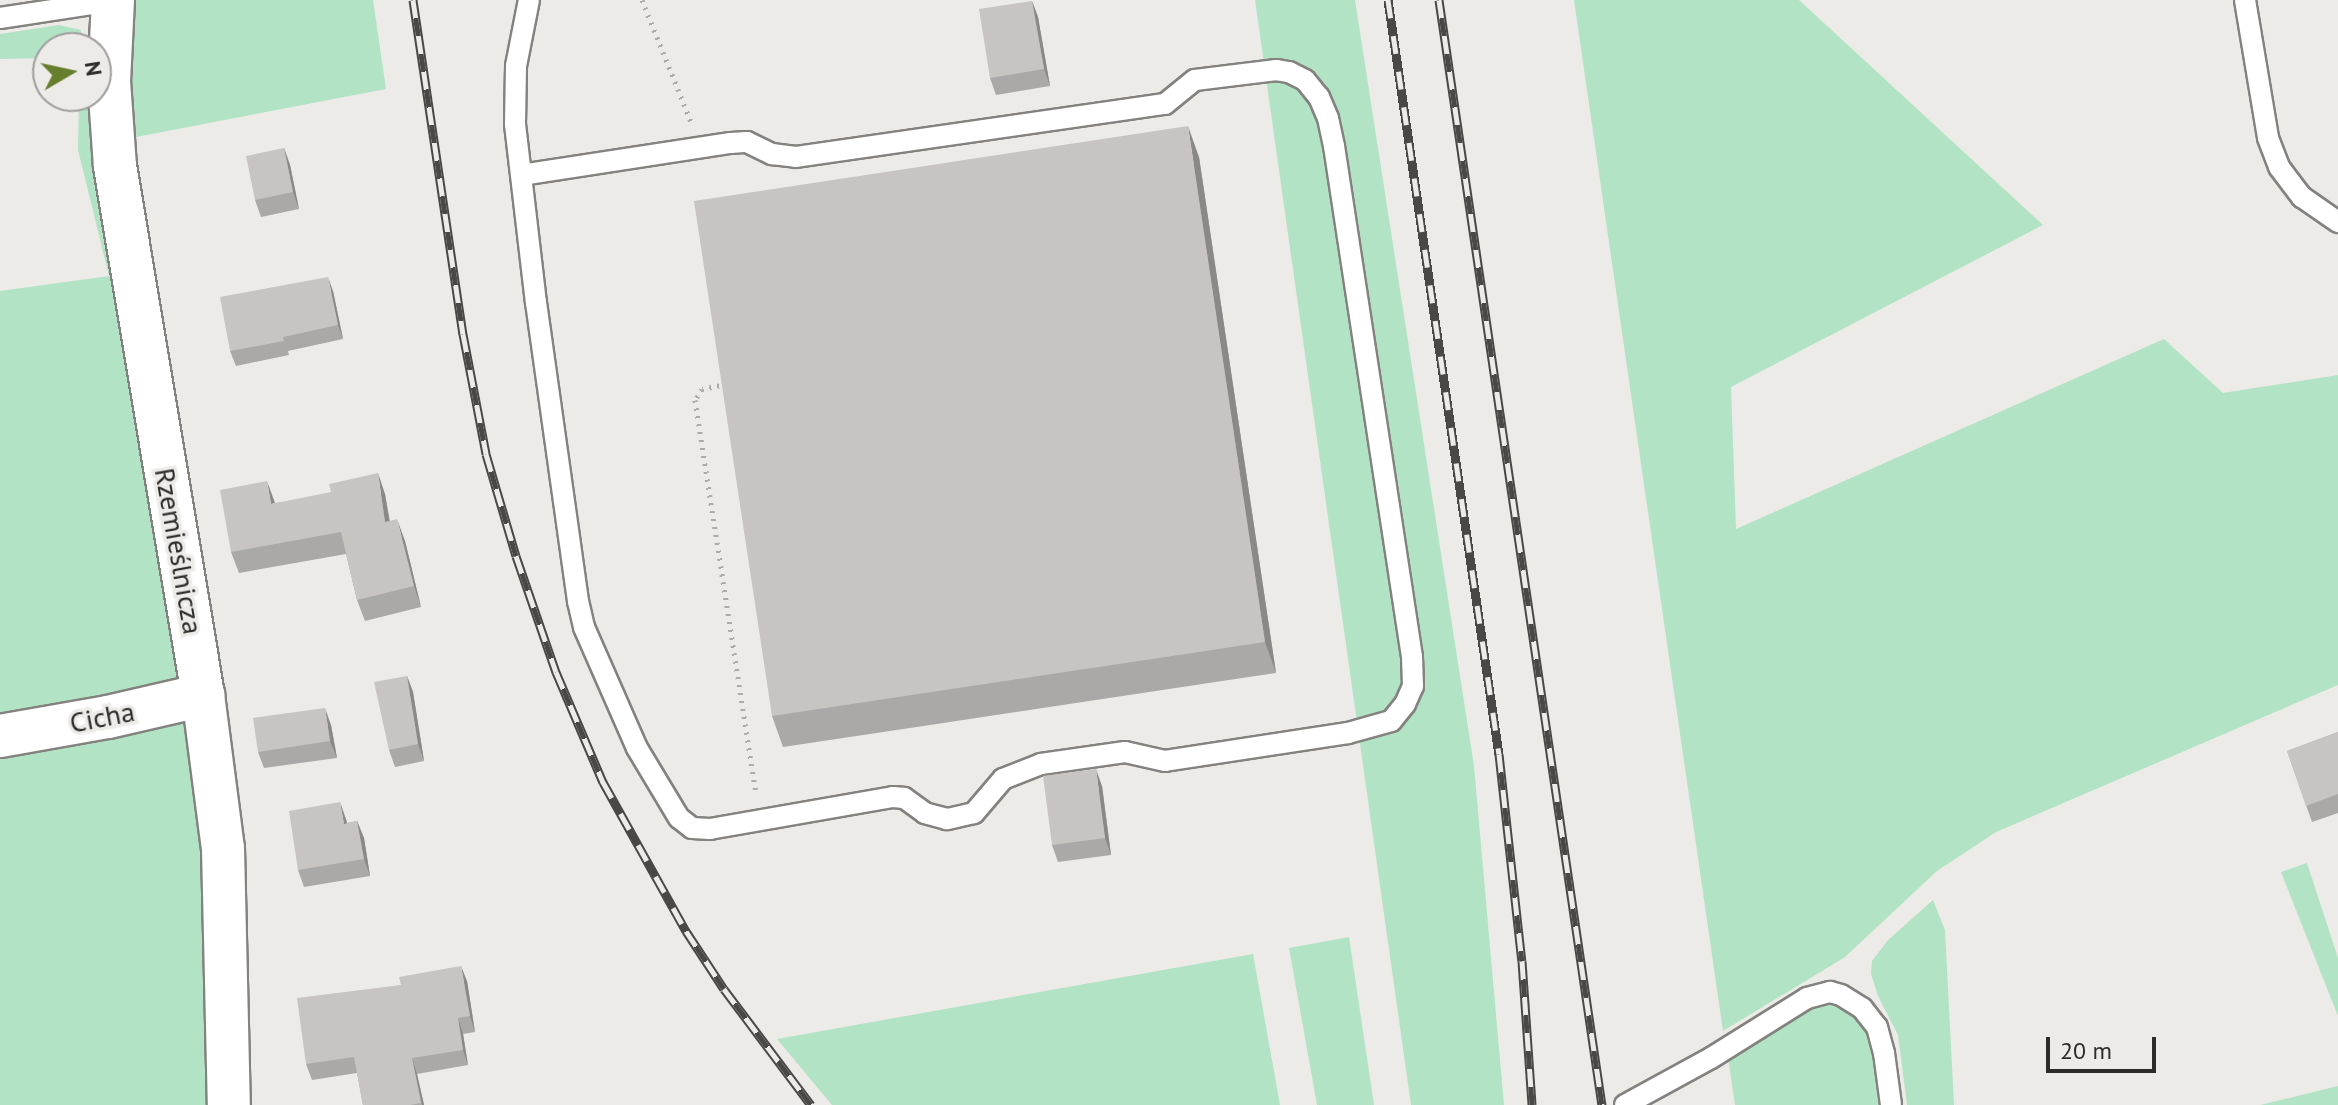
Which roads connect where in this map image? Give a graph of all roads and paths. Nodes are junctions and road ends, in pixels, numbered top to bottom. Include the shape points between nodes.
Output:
1 (529, 0) edge
2 (642, 0) edge
3 (2245, 0) edge
4 (113, 1) edge
5 (0, 18) edge
6 (701, 147) junction
7 (521, 175) junction
8 (2338, 222) edge
9 (728, 383) edge
10 (203, 695) junction
11 (0, 736) edge
12 (761, 820) junction
13 (229, 1105) edge
14 (1625, 1105) edge
15 (1891, 1105) edge

1 - 7 lane via 516,66
2 - 6 path
3 - 8 lane via 2268,138 2279,167 2302,197
4 - 5 lane
4 - 10 street, Rzemieślnicza via 109,81 115,166
6 - 7 lane
6 - 12 lane via 747,142 772,154 796,157 1165,104 1195,80 1276,70 1305,80 1319,97 1334,146 1412,657 1413,686 1405,704 1391,721 1377,727 1165,761 1125,752 1041,764 1003,779 974,813 947,819 893,797
7 - 12 lane via 584,627 637,748 679,818 692,828 710,829
9 - 12 path via 702,389 695,400
10 - 11 street, Cicha
10 - 13 street, Rzemieślnicza via 223,848
14 - 15 lane via 1807,998 1830,992 1862,1008 1877,1027

